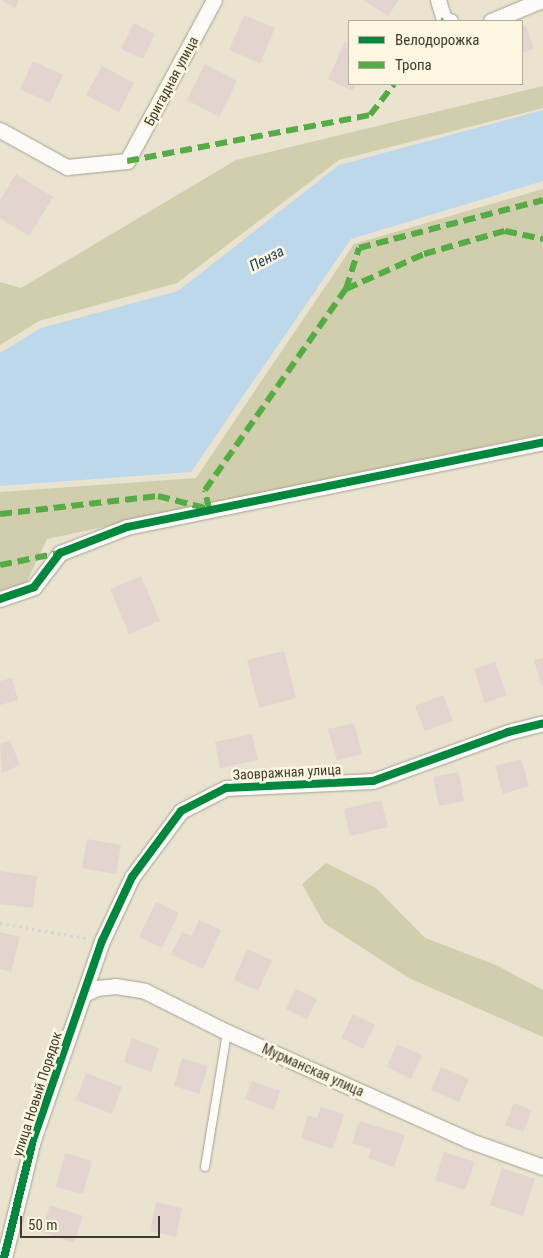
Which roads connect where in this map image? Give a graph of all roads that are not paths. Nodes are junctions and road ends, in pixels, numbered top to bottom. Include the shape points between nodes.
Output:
1 (214, 0) edge
2 (438, 0) edge
3 (542, 0) edge
4 (447, 20) edge
5 (493, 20) edge
6 (0, 130) edge
7 (543, 442) edge
8 (0, 599) edge
9 (543, 723) edge
10 (102, 941) joint
11 (84, 994) junction
12 (227, 1032) junction
13 (205, 1167) dead end
14 (543, 1167) edge
15 (4, 1258) edge

1 - 6 street, Бригадная улица via 127,162 67,167
2 - 4 street
3 - 5 street
7 - 8 street via 127,527 60,553 34,587
9 - 10 street, Заовражная улица via 508,732 373,781 226,788 181,811 132,876
10 - 11 street, улица Новый Порядок
11 - 12 street, Мурманская улица via 97,988 115,986 146,991
11 - 15 street, улица Новый Порядок via 34,1140
12 - 13 lane
12 - 14 street, Мурманская улица via 468,1140

